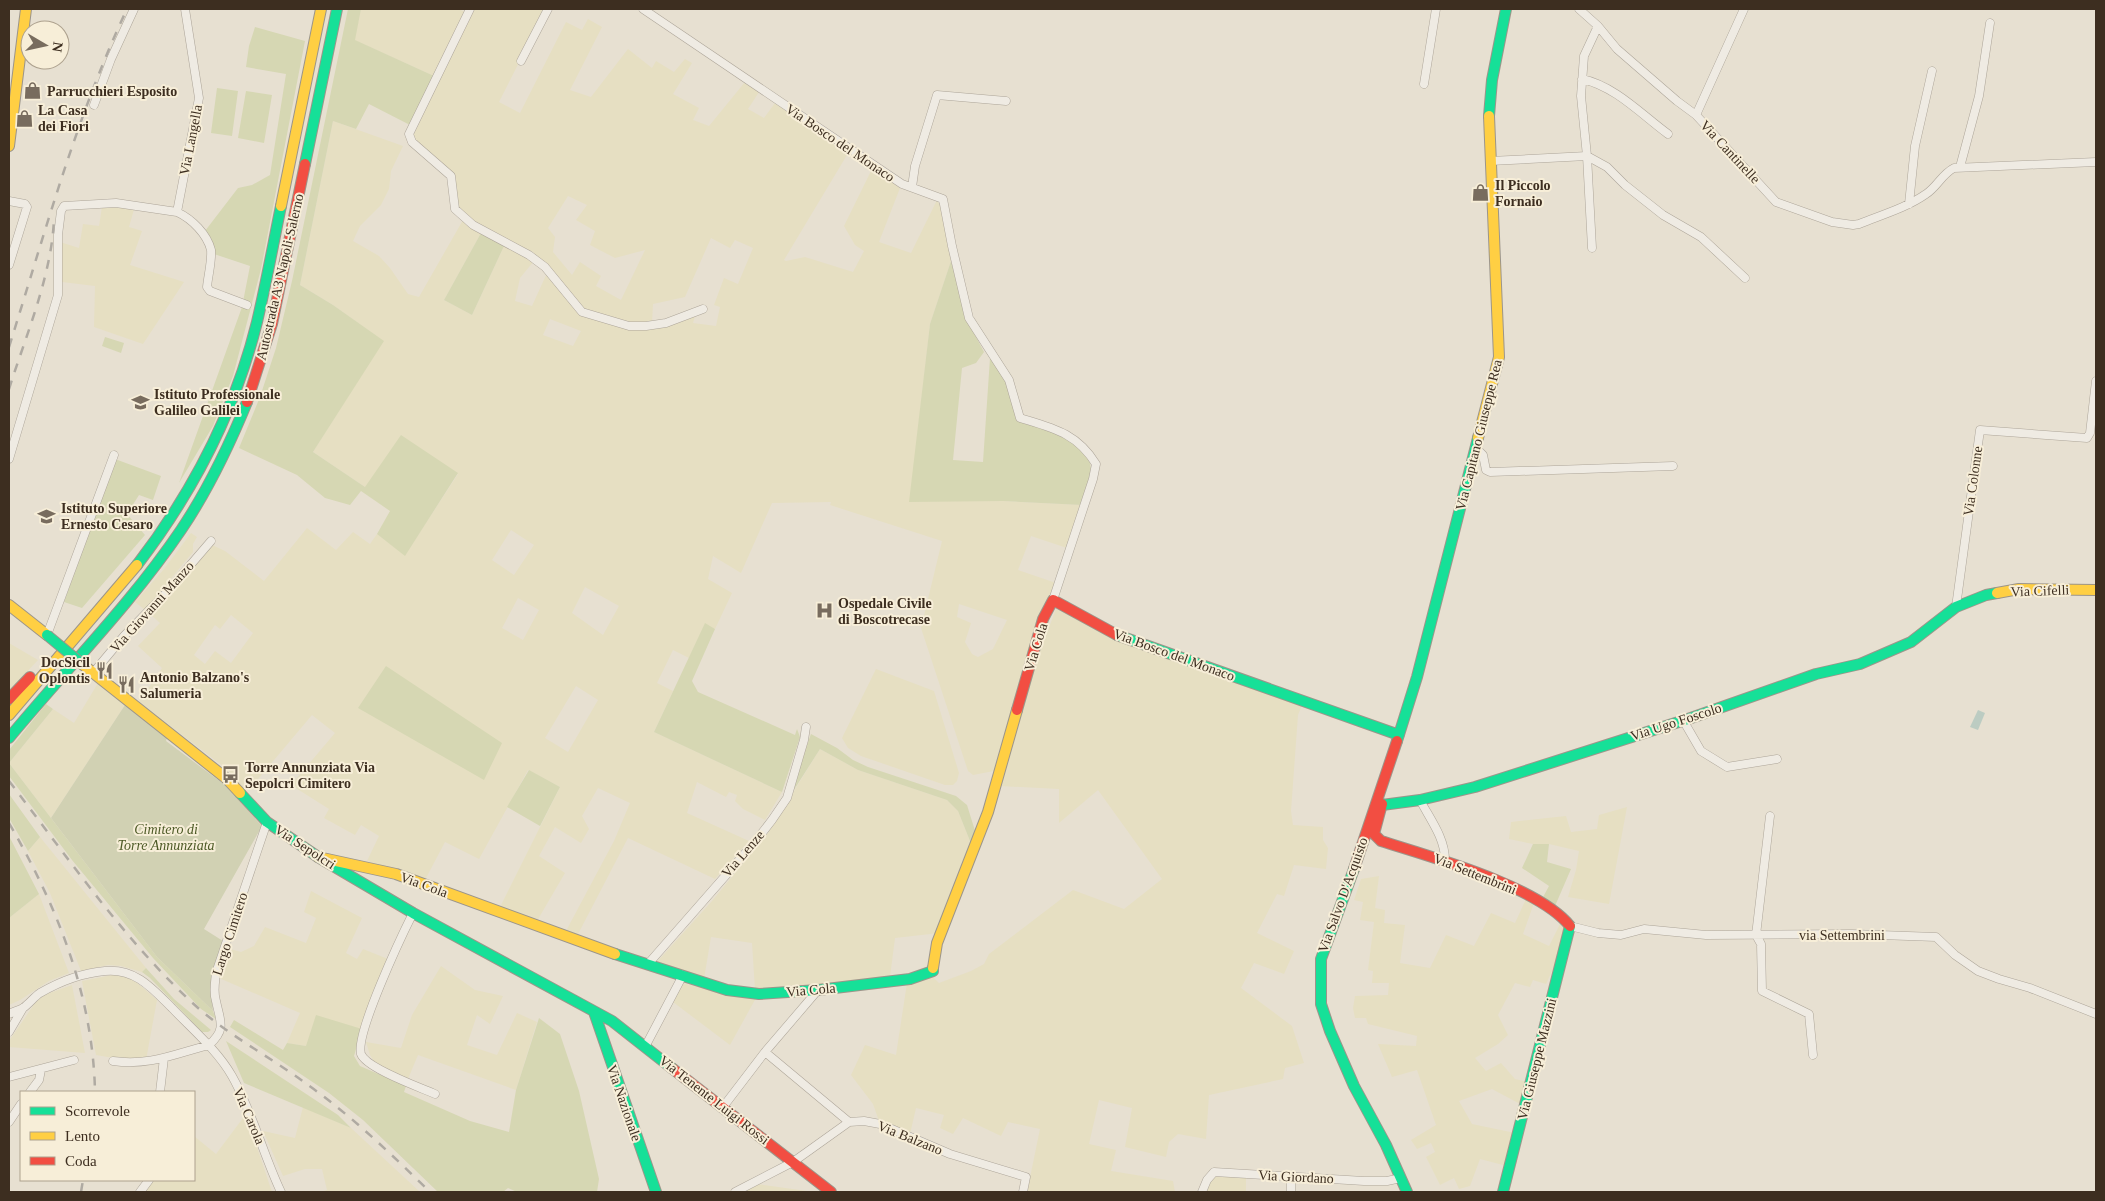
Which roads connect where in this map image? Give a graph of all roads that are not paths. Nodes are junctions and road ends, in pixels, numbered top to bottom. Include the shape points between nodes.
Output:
1 (26, 9) edge
2 (134, 9) edge
3 (185, 9) edge
4 (321, 9) edge
5 (337, 9) edge
6 (470, 9) edge
7 (548, 9) edge
8 (643, 9) edge
9 (1436, 9) edge
10 (1506, 9) edge
11 (1579, 9) edge
12 (1744, 9) edge
13 (1990, 22) dead end
14 (1598, 26) junction
15 (521, 61) dead end
16 (1932, 71) dead end
17 (1582, 79) junction
18 (1424, 84) dead end
19 (1006, 101) dead end
20 (94, 106) dead end
21 (1696, 115) junction
22 (1668, 134) dead end
23 (9, 146) edge
24 (1587, 156) junction
25 (1490, 161) junction
26 (2096, 162) edge
27 (1960, 168) junction
28 (912, 187) junction
29 (9, 201) edge
30 (1909, 204) junction
31 (177, 212) junction
32 (1592, 248) dead end
33 (9, 265) edge
34 (1744, 278) dead end
35 (247, 305) dead end
36 (703, 309) dead end
37 (2096, 381) edge
38 (1476, 447) junction
39 (114, 455) dead end
40 (9, 459) edge
41 (1673, 466) dead end
42 (210, 541) dead end
43 (118, 588) junction
44 (2096, 590) edge
45 (1054, 600) junction
46 (9, 605) edge
47 (1956, 607) junction
48 (48, 635) junction
49 (93, 673) junction
50 (9, 699) edge
51 (9, 715) edge
52 (1683, 720) junction
53 (806, 727) dead end
54 (1400, 735) junction
55 (9, 738) edge
56 (1777, 759) dead end
57 (1420, 800) junction
58 (1382, 805) junction
59 (1770, 816) dead end
60 (268, 822) junction
61 (1374, 834) junction
62 (318, 857) junction
63 (1445, 860) junction
64 (413, 913) junction
65 (1334, 922) junction
66 (1570, 926) junction
67 (1756, 935) junction
68 (648, 964) junction
69 (682, 976) junction
70 (818, 990) junction
71 (22, 1008) junction
72 (594, 1012) junction
73 (9, 1014) edge
74 (2096, 1014) edge
75 (9, 1032) edge
76 (209, 1045) junction
77 (645, 1047) junction
78 (765, 1052) junction
79 (1813, 1055) dead end
80 (164, 1058) junction
81 (74, 1060) dead end
82 (113, 1061) dead end
83 (41, 1070) junction
84 (9, 1077) edge
85 (31, 1091) edge
86 (160, 1091) edge
87 (435, 1094) dead end
88 (20, 1106) edge
89 (723, 1107) junction
90 (9, 1122) edge
91 (849, 1122) junction
92 (793, 1162) junction
93 (1291, 1176) junction
94 (1401, 1178) junction
95 (149, 1181) edge
96 (140, 1192) edge
97 (281, 1192) edge
98 (656, 1192) edge
99 (735, 1192) edge
100 (832, 1192) edge
101 (1023, 1192) edge
102 (1202, 1192) edge
103 (1291, 1192) edge
104 (1407, 1192) edge
105 (1503, 1192) edge

1 - 23 main road
2 - 20 street
3 - 31 street, Via Langella via 198,98
4 - 43 main road, Autostrada A3 Napoli-Salerno via 258,322 234,395 194,481 152,545
5 - 55 main road, Autostrada A3 Napoli-Salerno via 272,324 259,370 235,432 191,516 163,555
6 - 36 street via 409,134 412,142 451,176 455,209 473,225 529,255 544,267 582,312 629,326 646,326 666,324
7 - 15 street
8 - 28 street, Via Bosco del Monaco via 902,184
9 - 18 street
10 - 25 main road, Via Capitano Giuseppe Rea via 1490,98
11 - 14 street, Via Cantinelle
12 - 21 street
13 - 27 street via 1979,96
14 - 17 street via 1584,56
14 - 21 street, Via Cantinelle via 1618,49
16 - 30 street via 1915,146
17 - 22 street via 1595,82 1625,101
17 - 24 street
19 - 28 street via 936,95
21 - 30 street, Via Cantinelle via 1780,205 1832,222 1853,225
24 - 25 street
24 - 32 street
24 - 34 street via 1607,167 1663,215 1701,237
25 - 38 main road, Via Capitano Giuseppe Rea via 1499,344 1495,374
26 - 27 street
27 - 30 street, Via Cantinelle via 1948,172 1935,188
28 - 45 street, Via Bosco del Monaco via 943,199 969,318 1008,380 1020,418 1062,431 1096,464
29 - 33 street via 27,205
31 - 35 street via 196,225 208,244 211,252 207,286 210,291
31 - 40 street via 116,203 61,209 58,295
37 - 47 street, Via Colonne via 2087,438 1980,430
38 - 41 street via 1483,455 1486,470 1490,472
38 - 54 main road, Via Capitano Giuseppe Rea
39 - 48 street
42 - 49 street, Via Giovanni Manzo
43 - 50 main road via 84,618
43 - 51 main road, Autostrada A3 Napoli-Salerno
44 - 47 main road, Via Cifelli via 2019,589 1986,595
45 - 54 main road, Via Bosco del Monaco via 1122,638
45 - 70 main road, Via Cola via 1043,619 988,812 937,943 933,971 910,979
46 - 48 main road, Via Sepolcri
47 - 52 main road, Via Ugo Foscolo via 1911,642 1860,664 1816,674
48 - 49 main road, Via Sepolcri, bridge
49 - 60 main road, Via Sepolcri via 228,779
52 - 56 street via 1701,751 1727,767
52 - 57 main road, Via Ugo Foscolo via 1475,786
53 - 68 street, Via Lenze via 787,798 755,842
54 - 58 main road
54 - 65 main road, Via Salvo D'Acquisto
57 - 58 main road, Via Ugo Foscolo
57 - 63 street via 1439,835
58 - 61 main road
59 - 67 street
60 - 62 main road, Via Sepolcri
60 - 76 street, Largo Cimitero via 216,973 214,991 222,1022
61 - 63 main road, Via Settembrini via 1381,841
61 - 65 street via 1366,842 1345,906
62 - 64 main road, Via Sepolcri
62 - 68 main road, Via Cola via 396,874 604,951
63 - 66 main road, Via Settembrini via 1536,899
64 - 72 main road, Via Sepolcri
64 - 87 street via 384,974 361,1041 361,1054 370,1065
65 - 94 main road, Via Salvo D'Acquisto via 1321,959 1321,1004 1354,1086
66 - 67 street, via Settembrini via 1621,935 1644,929 1706,935
66 - 105 main road, Via Giuseppe Mazzini
67 - 74 street, via Settembrini via 1936,937 1978,971
67 - 79 street via 1761,944 1762,992 1809,1014
68 - 69 main road, Via Cola
69 - 70 main road, Via Cola via 735,991 759,994
69 - 77 street
70 - 78 street
71 - 73 street
71 - 75 street
71 - 76 street, Via Carola via 60,983 105,971 126,973 149,984
72 - 77 main road, Via Tenente Luigi Rossi
72 - 98 main road, Via Nazionale
76 - 80 street
76 - 97 street, Via Carola via 246,1103
77 - 89 main road, Via Tenente Luigi Rossi
78 - 89 street
78 - 91 street
80 - 82 street via 133,1064
80 - 86 street
81 - 83 street
83 - 84 street
83 - 85 street via 39,1080
88 - 90 street
89 - 92 main road, Via Tenente Luigi Rossi
91 - 92 street
91 - 101 street, Via Balzano via 864,1120 880,1124 950,1154 1026,1177
92 - 99 street
92 - 100 main road, Via Tenente Luigi Rossi
93 - 94 street, Via Giordano via 1387,1181
93 - 102 street, Via Giordano via 1214,1172
93 - 103 street
94 - 104 main road, Via Salvo D'Acquisto
95 - 96 street

